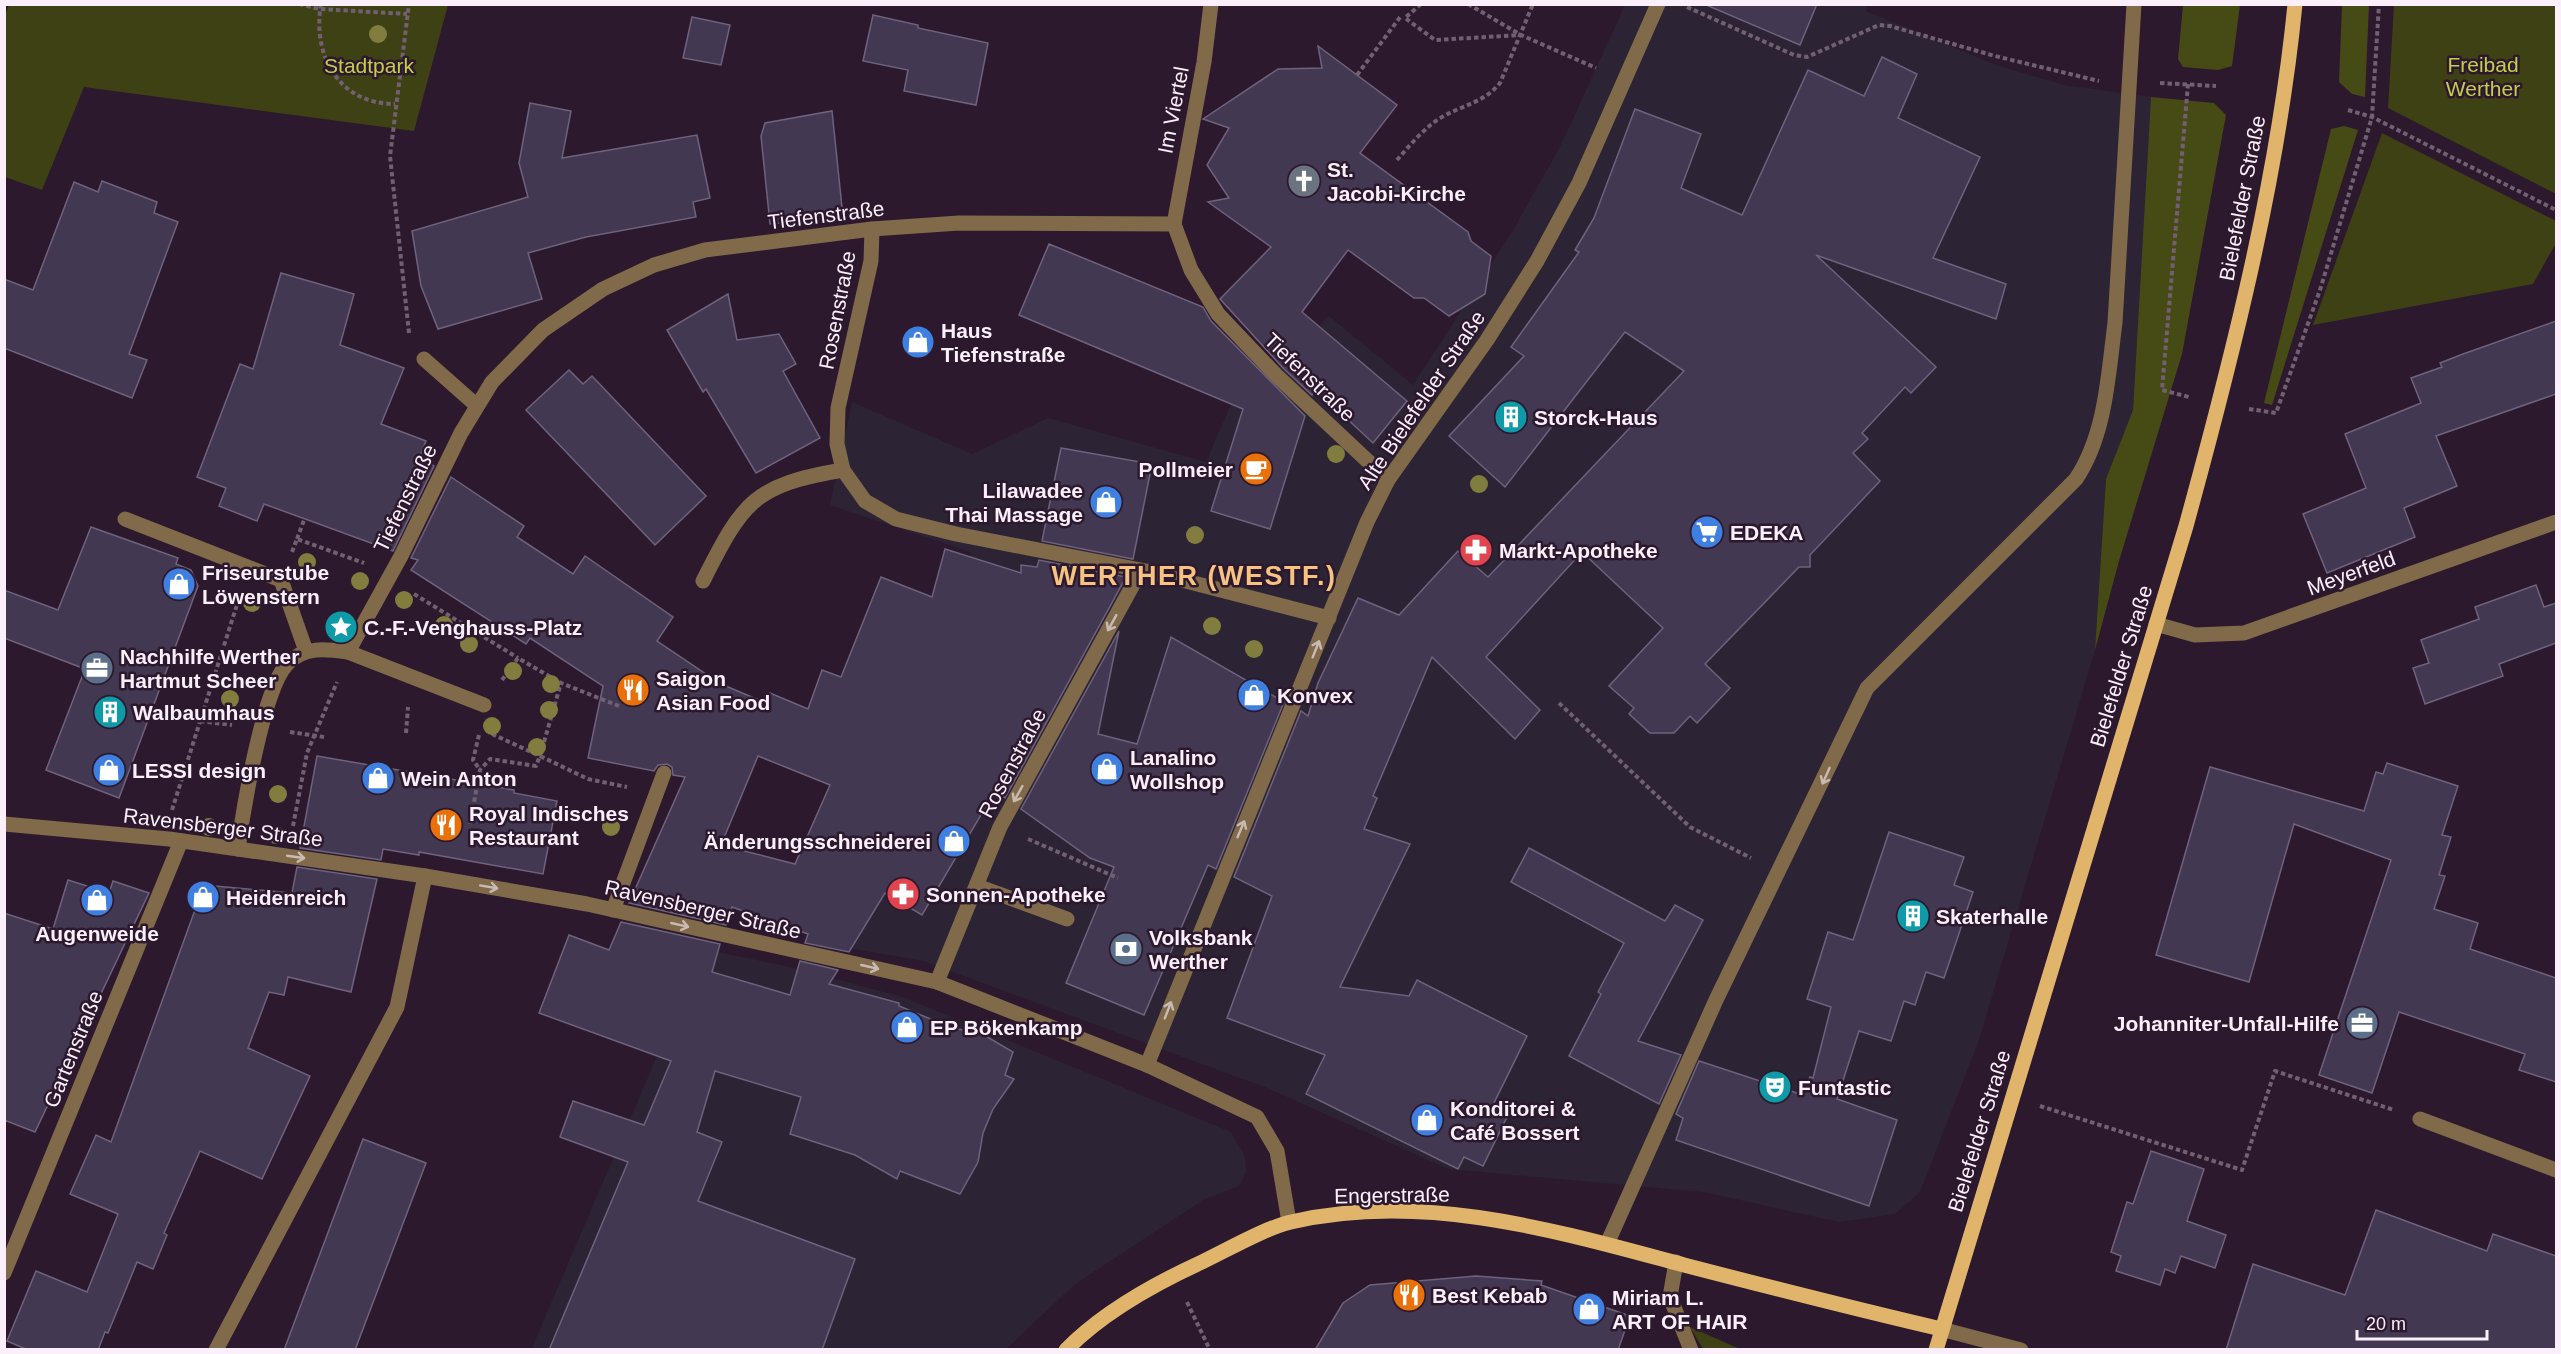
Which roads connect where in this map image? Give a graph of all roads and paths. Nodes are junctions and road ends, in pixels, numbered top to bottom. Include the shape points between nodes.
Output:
1 (299, 4) edge
2 (409, 4) edge
3 (1211, 4) edge
4 (1421, 4) edge
5 (1468, 4) edge
6 (1533, 4) edge
7 (1659, 4) edge
8 (1680, 4) edge
9 (2134, 4) edge
10 (2295, 4) edge
11 (2379, 4) edge
12 (321, 7) edge
13 (407, 14) junction
14 (1401, 16) dead end
15 (1521, 35) junction
16 (1357, 75) dead end
17 (1624, 81) junction
18 (2093, 81) dead end
19 (2161, 83) dead end
20 (2188, 84) junction
21 (2216, 87) dead end
22 (395, 104) junction
23 (2348, 110) dead end
24 (2372, 117) junction
25 (1397, 160) dead end
26 (2556, 210) edge
27 (1174, 224) junction
28 (872, 229) junction
29 (424, 359) joint
30 (476, 405) junction
31 (2219, 406) junction
32 (843, 470) junction
33 (1388, 480) junction
34 (125, 519) dead end
35 (304, 520) dead end
36 (2556, 522) edge
37 (297, 538) dead end
38 (249, 568) junction
39 (1140, 572) junction
40 (703, 581) dead end
41 (1329, 618) junction
42 (2156, 624) junction
43 (306, 651) junction
44 (348, 652) junction
45 (561, 683) junction
46 (332, 696) dead end
47 (1559, 703) dead end
48 (484, 705) joint
49 (619, 706) dead end
50 (407, 723) dead end
51 (290, 732) dead end
52 (406, 733) dead end
53 (314, 736) junction
54 (324, 737) dead end
55 (540, 756) junction
56 (480, 770) junction
57 (664, 773) dead end
58 (655, 794) junction
59 (4, 824) edge
60 (470, 824) dead end
61 (1000, 827) junction
62 (175, 840) junction
63 (238, 849) junction
64 (288, 856) junction
65 (1780, 872) junction
66 (425, 876) junction
67 (1118, 878) dead end
68 (976, 886) junction
69 (613, 910) junction
70 (1067, 919) dead end
71 (936, 982) junction
72 (1147, 1065) junction
73 (2072, 1117) dead end
74 (2420, 1119) joint
75 (2556, 1170) edge
76 (1289, 1222) junction
77 (1608, 1244) junction
78 (1676, 1262) junction
79 (4, 1273) edge
80 (1194, 1317) dead end
81 (1941, 1329) junction
82 (216, 1350) edge
83 (1066, 1350) edge
84 (1210, 1350) edge
85 (1691, 1350) edge
86 (1936, 1350) edge
87 (2021, 1350) edge

1 - 12 path
2 - 13 path
3 - 27 street, Im Viertel
4 - 15 path via 1405,18 1435,40
5 - 15 path
6 - 15 path
7 - 17 street, Alte Bielefelder Straße
8 - 18 path via 1794,55 1807,57 1879,25
9 -> 65 street via 2115,323 2091,454 2076,479 1867,688
10 - 31 main road, Bielefelder Straße via 2276,139
11 - 24 path
12 - 13 path
12 - 22 path via 323,56 334,77 358,95 380,104
13 - 22 path
14 - 16 path
15 - 17 path
15 - 25 path via 1494,90 1441,117
17 - 33 street, Alte Bielefelder Straße via 1579,183 1537,261 1487,340
19 - 20 path
20 - 21 path
20 - 31 path via 2162,390
22 - 29 path via 390,156 409,336
23 - 24 path
24 - 26 path
24 - 31 path via 2320,290 2276,413
27 - 28 street, Tiefenstraße via 959,224
27 - 33 street, Tiefenstraße via 1191,270 1218,314 1276,375
28 - 30 street, Tiefenstraße via 705,250 654,265 603,289 543,330 492,382
28 - 32 street, Rosenstraße via 871,261 838,408 837,444
29 - 30 street
30 - 44 street, Tiefenstraße
31 - 42 main road, Bielefelder Straße
32 - 39 street, Rosenstraße via 865,501 896,519
32 - 40 street via 801,477 760,496 730,528
33 - 41 street, Alte Bielefelder Straße
34 - 38 street
35 - 37 path
36 - 42 street, Meyerfeld via 2244,633 2195,635
38 - 43 street via 281,580
38 - 62 path via 174,801
39 - 41 street, Rosenstraße
39 -> 61 street, Rosenstraße
72 -> 41 street, Alte Bielefelder Straße
42 - 81 main road, Bielefelder Straße
43 - 44 street via 324,648
43 - 63 street via 288,663 276,680 259,739
44 - 48 street
45 - 48 path via 518,658
45 - 49 path
45 - 55 path
46 - 53 path
47 - 65 path via 1690,827
50 - 52 path
51 - 53 path
53 - 54 path
53 - 64 path via 307,753
55 - 56 path via 536,766 493,758 482,764
55 - 56 path via 481,729 473,760
55 - 58 path via 588,779
56 - 60 path
57 - 58 street
58 - 69 street
59 - 62 street, Ravensberger Straße
61 - 67 path
61 - 68 street, Rosenstraße
62 - 63 street, Ravensberger Straße
62 - 79 street, Gartenstraße
63 - 64 street, Ravensberger Straße
64 -> 66 street, Ravensberger Straße
65 - 77 street via 1732,966
66 -> 69 street, Ravensberger Straße
66 - 82 street via 397,1007
68 - 70 street
68 - 71 street, Rosenstraße
69 -> 71 street, Ravensberger Straße
71 - 72 street, Ravensberger Straße
72 - 76 street, Ravensberger Straße via 1257,1117 1277,1151
73 - 74 path via 2242,1170 2275,1071
74 - 75 street
76 - 77 main road, Engerstraße via 1356,1212 1444,1212
76 - 83 main road, Engerstraße via 1174,1275 1082,1333
77 - 78 main road, Engerstraße
78 - 81 main road, Engerstraße
78 - 85 street via 1670,1297
80 - 84 path
81 - 86 main road, Bielefelder Straße
81 - 87 street

